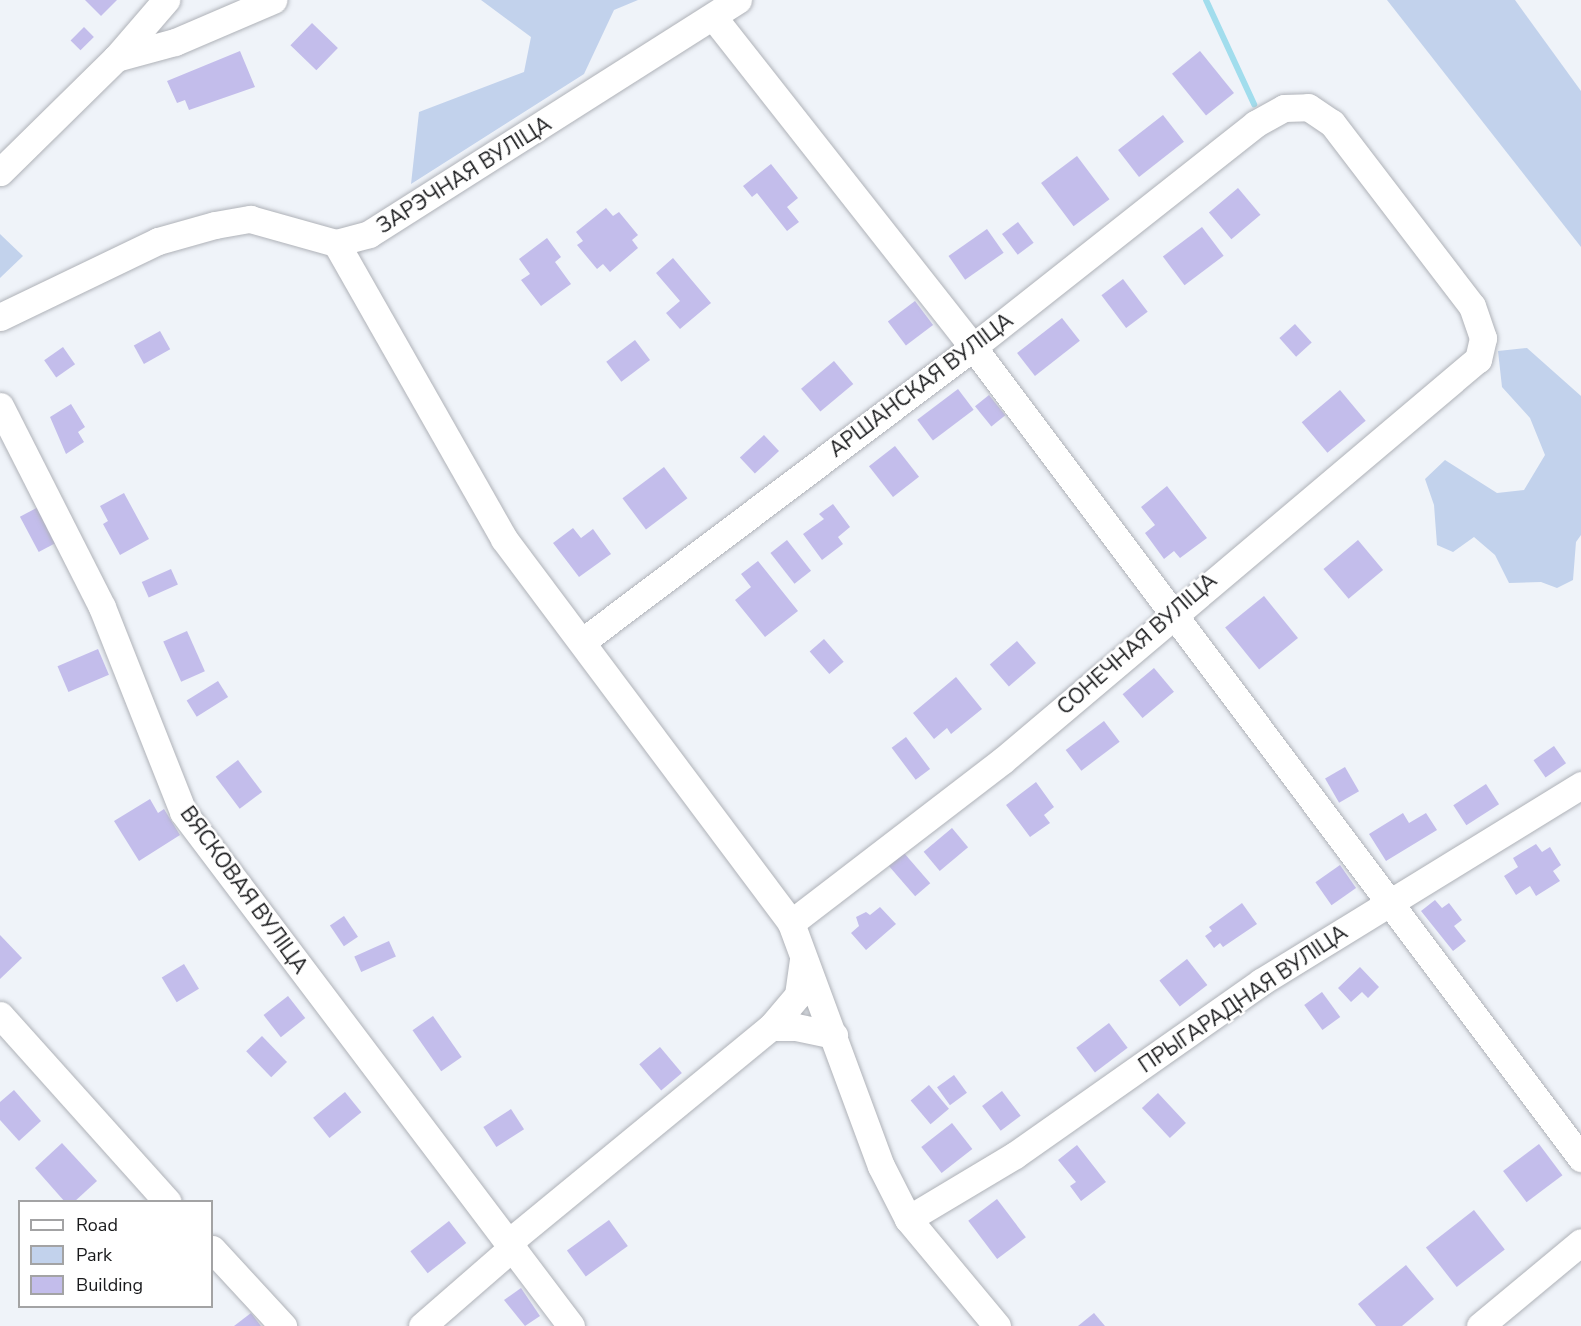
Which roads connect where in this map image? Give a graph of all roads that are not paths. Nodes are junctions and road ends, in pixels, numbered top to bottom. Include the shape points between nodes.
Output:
1 (166, 0) edge
2 (273, 0) edge
3 (738, 0) edge
4 (714, 18) junction
5 (116, 58) junction
6 (0, 172) edge
7 (336, 243) junction
8 (0, 317) edge
9 (973, 347) junction
10 (1478, 359) joint
11 (0, 406) edge
12 (1173, 612) junction
13 (583, 641) junction
14 (1581, 785) edge
15 (1387, 904) junction
16 (791, 923) junction
17 (803, 948) junction
18 (0, 1015) edge
19 (771, 1027) junction
20 (834, 1035) junction
21 (1581, 1158) edge
22 (166, 1200) edge
23 (908, 1219) junction
24 (1581, 1242) edge
25 (511, 1244) junction
26 (213, 1249) edge
27 (283, 1326) edge
28 (422, 1326) edge
29 (570, 1326) edge
30 (997, 1326) edge
31 (1480, 1326) edge

1 - 5 street
2 - 5 street via 175,42
3 - 4 street, ЗАРЭЧНАЯ ВУЛІЦА
4 - 7 street, ЗАРЭЧНАЯ ВУЛІЦА via 369,234
4 - 9 street
5 - 6 street
7 - 8 street via 250,219 215,225 158,241
7 - 13 street via 504,539
9 - 10 street, АРШАНСКАЯ ВУЛІЦА via 1255,124 1284,108 1308,107 1332,123 1472,306 1483,338
9 - 12 street
9 - 13 street, АРШАНСКАЯ ВУЛІЦА
10 - 12 street, СОНЕЧНАЯ ВУЛІЦА
11 - 25 street, ВЯСКОВАЯ ВУЛІЦА via 102,607 183,812
12 - 15 street
12 - 16 street, СОНЕЧНАЯ ВУЛІЦА via 1002,761
13 - 16 street
14 - 15 street, ПРЫГАРАДНАЯ ВУЛІЦА
15 - 21 street
15 - 23 street, ПРЫГАРАДНАЯ ВУЛІЦА via 1261,982 1015,1155
16 - 17 street
17 - 19 street via 803,984 791,1006
17 - 20 street
18 - 22 street
19 - 20 street via 796,1026
19 - 25 street
20 - 23 street via 881,1166
23 - 30 street
24 - 31 street
25 - 28 street
25 - 29 street, ВЯСКОВАЯ ВУЛІЦА
26 - 27 street

